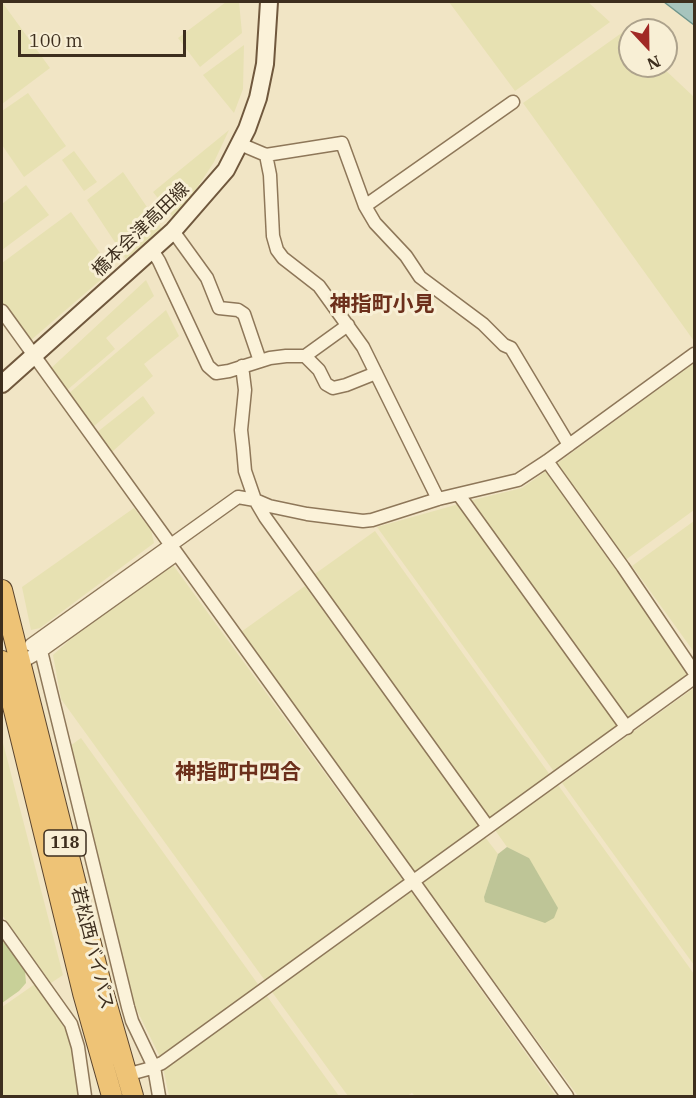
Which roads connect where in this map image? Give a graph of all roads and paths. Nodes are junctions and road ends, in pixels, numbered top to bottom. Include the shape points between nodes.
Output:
1 (269, 2) edge
2 (513, 102) dead end
3 (240, 144) junction
4 (266, 155) junction
5 (365, 206) junction
6 (173, 231) junction
7 (152, 250) junction
8 (2, 311) edge
9 (348, 325) junction
10 (694, 354) edge
11 (305, 356) junction
12 (33, 357) junction
13 (260, 361) junction
14 (242, 366) junction
15 (376, 374) junction
16 (2, 384) edge
17 (569, 445) junction
18 (547, 461) junction
19 (459, 495) junction
20 (438, 499) junction
21 (255, 500) junction
22 (173, 549) junction
23 (2, 590) edge
24 (36, 648) junction
25 (11, 662) edge
26 (694, 672) edge
27 (694, 678) edge
28 (627, 728) junction
29 (488, 827) junction
30 (413, 881) junction
31 (2, 927) edge
32 (154, 1067) junction
33 (126, 1076) junction
34 (85, 1096) edge
35 (112, 1096) edge
36 (133, 1096) edge
37 (159, 1096) edge
38 (567, 1096) edge

1 - 3 main road, 橋本会津高田線 via 265,64 258,98
2 - 5 street
3 - 4 street
3 - 6 main road, 橋本会津高田線 via 226,170
4 - 5 street via 342,143
4 - 9 street via 277,250 319,286
5 - 17 street via 420,277 511,348
6 - 7 main road, 橋本会津高田線
6 - 13 street via 207,278 219,308 244,314
7 - 12 main road, 橋本会津高田線
7 - 14 street via 211,370 216,373
8 - 12 street
9 - 11 street
9 - 15 street
10 - 17 street
11 - 13 street
11 - 15 street via 333,388
12 - 16 main road, 橋本会津高田線
12 - 22 street
13 - 14 street
14 - 21 street via 245,471
15 - 20 street
17 - 18 street
18 - 19 street via 518,480
18 - 26 street
19 - 20 street
19 - 28 street
20 - 21 street via 363,521 297,512
21 - 22 street via 238,497
21 - 29 street
22 - 24 street
22 - 30 street
23 - 25 highway, 若松西バイパス / 118
24 - 25 street
24 - 32 street via 128,1007
25 - 33 highway, 若松西バイパス / 118
25 - 35 highway, 若松西バイパス / 118 via 83,993
27 - 28 street
28 - 29 street
29 - 30 street
30 - 32 street
30 - 38 street
31 - 34 street via 71,1024
32 - 33 street
32 - 37 street
33 - 36 highway, 若松西バイパス / 118

